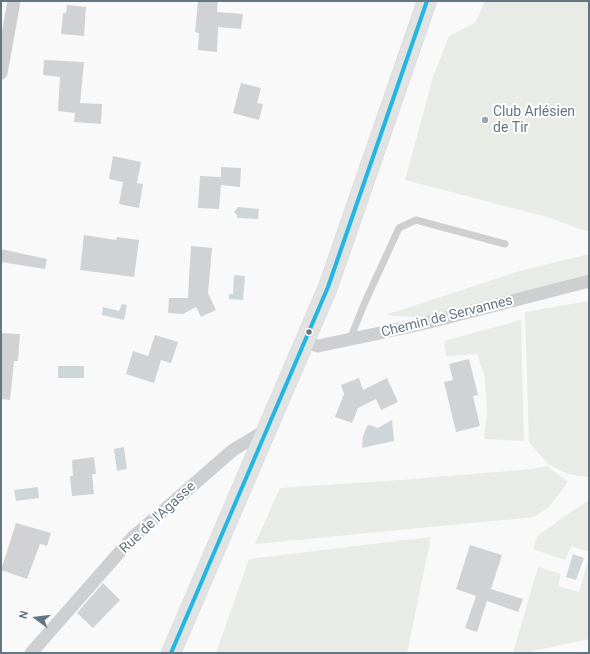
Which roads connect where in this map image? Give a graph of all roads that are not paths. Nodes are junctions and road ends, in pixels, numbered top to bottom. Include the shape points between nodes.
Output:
1 (14, 1) edge
2 (427, 1) edge
3 (1, 73) edge
4 (505, 244) dead end
5 (589, 281) edge
6 (350, 339) junction
7 (304, 342) junction
8 (265, 433) junction
9 (31, 653) edge
10 (171, 653) edge

1 - 3 street
2 - 7 main road via 328,288
4 - 6 lane via 416,220 399,228
5 - 6 street, Chemin de Servannes via 425,324
6 - 7 street, Chemin de Servannes via 318,346
7 - 8 main road
8 - 9 street, Rue de l'Agasse via 233,450 132,538
8 - 10 main road

